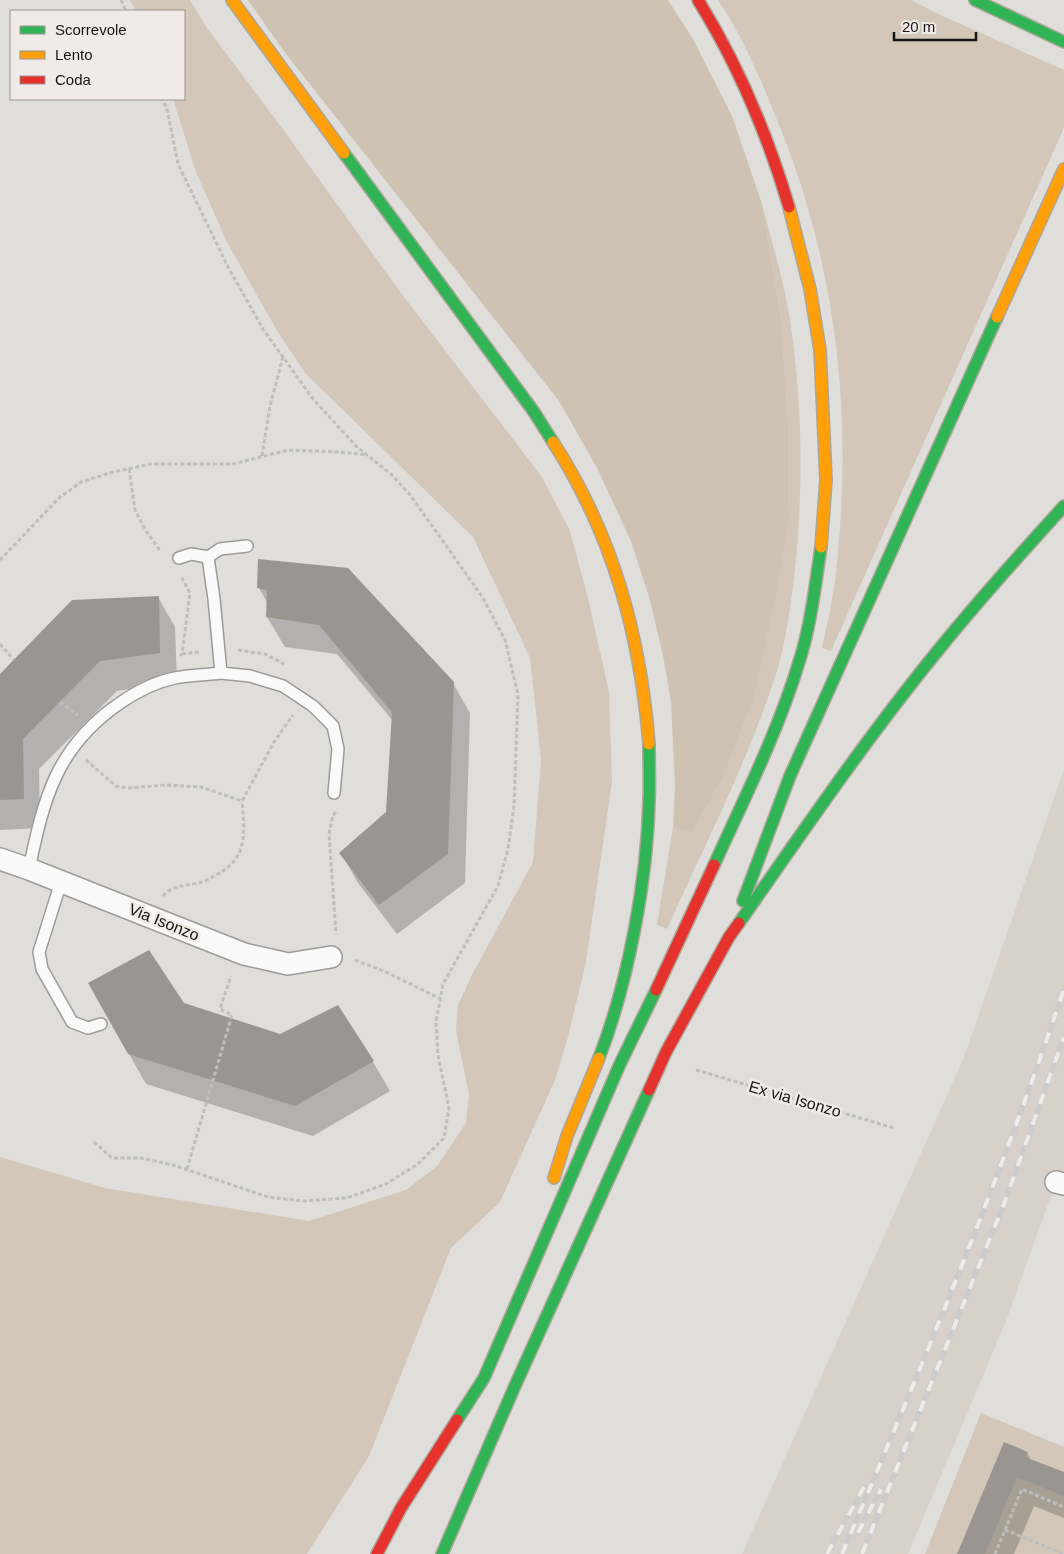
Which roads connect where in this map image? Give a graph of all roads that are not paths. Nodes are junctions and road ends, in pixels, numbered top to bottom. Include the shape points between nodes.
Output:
1 (232, 0) edge
2 (698, 0) edge
3 (975, 0) edge
4 (1064, 42) edge
5 (1064, 169) edge
6 (1064, 506) edge
7 (247, 546) dead end
8 (208, 557) junction
9 (180, 558) dead end
10 (220, 673) junction
11 (334, 793) dead end
12 (0, 860) edge
13 (29, 869) junction
14 (61, 882) junction
15 (729, 937) junction
16 (334, 948) road end
17 (101, 1024) dead end
18 (552, 1185) dead end
19 (543, 1214) dead end
20 (514, 1309) junction
21 (377, 1554) edge
22 (442, 1554) edge

1 - 18 highway via 563,456 587,499 626,600 647,705 650,822 642,887 605,1040
2 - 20 highway via 759,117 780,176 810,289 820,350 826,480 813,603 786,703 697,904 620,1064
3 - 4 highway
5 - 15 highway via 790,776
6 - 15 highway via 939,649 858,754
7 - 8 lane via 220,549
8 - 9 lane via 191,554
8 - 10 lane
10 - 11 lane via 250,676 283,686 313,706 333,726 338,748
10 - 13 lane via 174,678 139,690 102,716 78,740 55,776 40,819
12 - 13 street, Via Isonzo
13 - 14 street, Via Isonzo
14 - 16 street, Via Isonzo via 244,954 288,964
14 - 17 lane via 39,952 42,969 72,1022 88,1028
15 - 22 highway via 666,1052
19 - 20 highway
20 - 21 highway via 484,1378 401,1508

